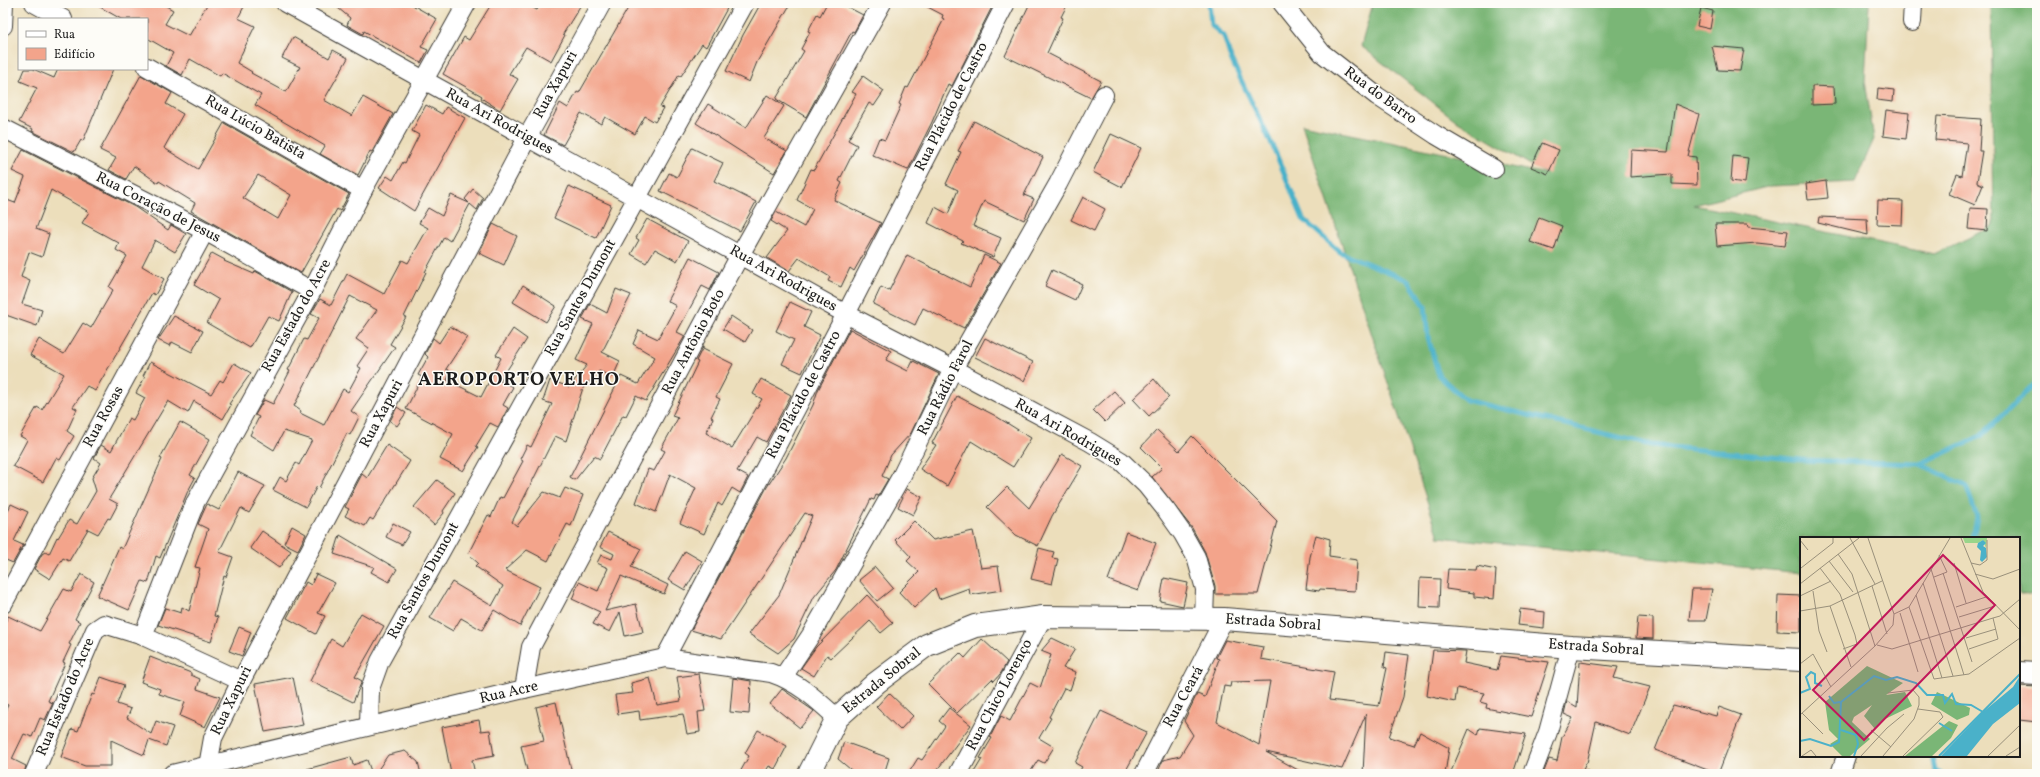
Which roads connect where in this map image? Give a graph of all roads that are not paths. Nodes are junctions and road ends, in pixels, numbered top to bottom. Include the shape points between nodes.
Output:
1 (4, 3) edge
2 (34, 3) edge
3 (284, 3) edge
4 (467, 3) edge
5 (602, 3) edge
6 (745, 3) edge
7 (882, 3) edge
8 (1006, 3) edge
9 (1282, 3) edge
10 (1913, 3) edge
11 (60, 18) edge
12 (1912, 22) dead end
13 (3, 26) edge
14 (148, 68) edge
15 (424, 81) junction
16 (1104, 95) dead end
17 (3, 128) edge
18 (528, 136) junction
19 (1494, 170) dead end
20 (363, 190) junction
21 (636, 199) junction
22 (205, 231) junction
23 (740, 255) junction
24 (312, 292) junction
25 (846, 314) junction
26 (953, 369) junction
27 (3, 604) edge
28 (1043, 617) junction
29 (1214, 619) junction
30 (142, 636) junction
31 (1571, 647) junction
32 (666, 658) junction
33 (1800, 660) edge
34 (2020, 673) edge
35 (2037, 674) edge
36 (783, 677) junction
37 (241, 681) junction
38 (524, 689) junction
39 (837, 718) junction
40 (369, 726) junction
41 (1846, 757) edge
42 (208, 766) junction
43 (34, 774) edge
44 (172, 774) edge
45 (809, 774) edge
46 (958, 774) edge
47 (1144, 774) edge
48 (1532, 774) edge
49 (1840, 774) edge

1 - 13 street
2 - 11 street
3 - 15 street, Rua Ari Rodrigues
4 - 15 street, Rua Estado do Acre
5 - 18 street, Rua Xapuri
6 - 21 street, Rua Santos Dumont
7 - 23 street, Rua Antônio Boto
8 - 25 street, Rua Plácido de Castro
9 - 19 street, Rua do Barro via 1322,53 1378,96
10 - 12 street
14 - 20 street, Rua Lúcio Batista
15 - 18 street, Rua Ari Rodrigues
15 - 20 street, Rua Estado do Acre
16 - 26 street, Rua Rádio Farol via 1058,184
17 - 22 street, Rua Coração de Jesus
18 - 21 street, Rua Ari Rodrigues
18 - 37 street, Rua Xapuri
20 - 24 street, Rua Estado do Acre
21 - 23 street, Rua Ari Rodrigues
21 - 40 street, Rua Santos Dumont via 380,661 370,689
22 - 24 street, Rua Coração de Jesus
22 - 27 street, Rua Rosas
23 - 25 street, Rua Ari Rodrigues
23 - 38 street, Rua Antônio Boto via 531,648
24 - 30 street, Rua Estado do Acre via 195,503
25 - 26 street, Rua Ari Rodrigues
25 - 32 street, Rua Plácido de Castro
26 - 29 street, Rua Ari Rodrigues via 1121,461 1146,485 1183,534 1196,557
26 - 36 street, Rua Rádio Farol via 902,475 811,635
28 - 29 street, Estrada Sobral
28 - 39 street, Estrada Sobral via 975,626 927,645 876,682
28 - 46 street, Rua Chico Lorenço
29 - 31 street, Estrada Sobral
29 - 47 street, Rua Ceará
30 - 37 street
30 - 43 street, Rua Estado do Acre via 104,624 95,630
31 - 33 street, Estrada Sobral
31 - 48 street via 1548,732
32 - 36 street, Rua Acre via 771,673
32 - 38 street, Rua Acre
34 - 35 street
36 - 39 street, Rua Acre via 807,691
37 - 42 street, Rua Xapuri via 213,738
38 - 40 street, Rua Acre
39 - 45 street, Estrada Sobral
40 - 42 street, Rua Acre
41 - 49 street
42 - 44 street, Rua Acre

